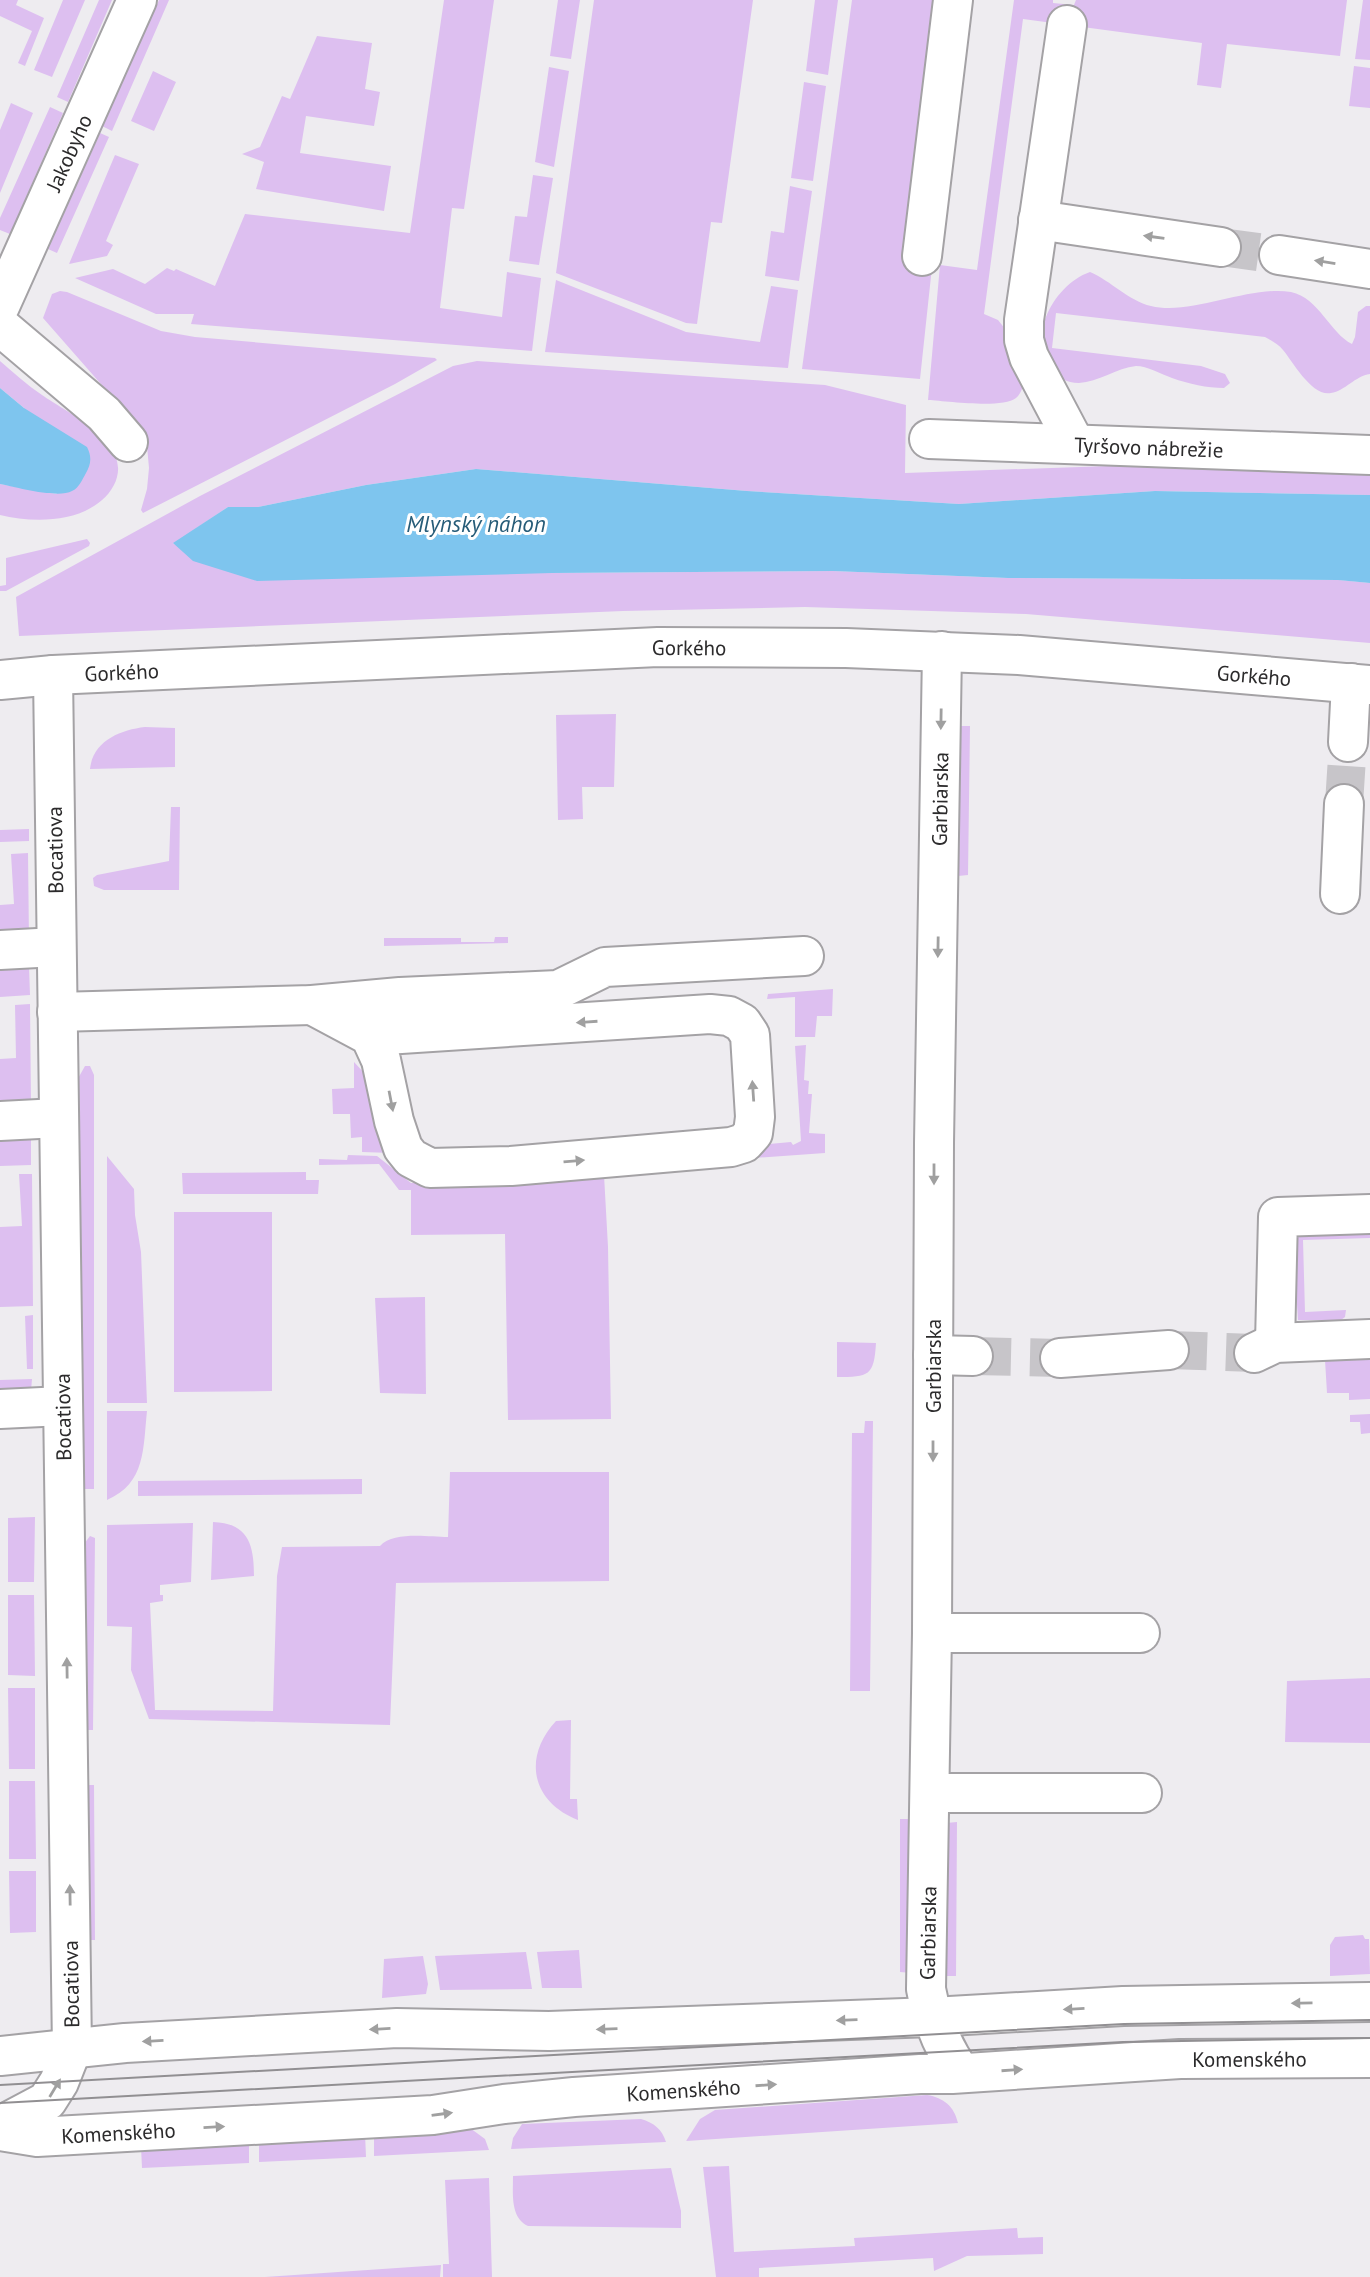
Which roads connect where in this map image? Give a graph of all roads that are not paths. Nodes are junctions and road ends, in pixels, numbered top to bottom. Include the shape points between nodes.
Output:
1 (137, 0) edge
2 (954, 0) edge
3 (1067, 25) dead end
4 (1038, 220) junction
5 (1221, 247) tunnel mouth
6 (1279, 255) tunnel mouth
7 (922, 256) dead end
8 (1370, 269) edge
9 (0, 306) edge
10 (0, 327) edge
11 (929, 439) dead end
12 (128, 442) dead end
13 (1075, 444) junction
14 (1370, 454) edge
15 (942, 651) junction
16 (53, 675) junction
17 (2, 677) edge
18 (1361, 684) edge
19 (1348, 742) tunnel mouth
20 (1344, 804) tunnel mouth
21 (1340, 894) dead end
22 (57, 947) junction
23 (0, 950) edge
24 (804, 956) dead end
25 (312, 1005) junction
26 (57, 1013) junction
27 (370, 1036) junction
28 (58, 1118) junction
29 (0, 1121) edge
30 (1370, 1214) edge
31 (1370, 1339) edge
32 (1169, 1350) tunnel mouth
33 (933, 1354) junction
34 (973, 1356) tunnel mouth
35 (1060, 1358) tunnel mouth
36 (63, 1406) junction
37 (0, 1409) edge
38 (932, 1633) junction
39 (1140, 1633) dead end
40 (930, 1793) junction
41 (1142, 1793) dead end
42 (1370, 2002) edge
43 (932, 2017) junction
44 (72, 2049) junction
45 (0, 2056) edge
46 (1370, 2058) edge
47 (961, 2073) junction
48 (0, 2126) edge
49 (0, 2131) edge

1 - 9 street, Jakobyho
2 - 7 street
3 - 4 street
5 -> 4 street
4 - 13 street via 1024,340
8 -> 6 street
10 - 12 street via 103,414
11 - 13 street, Tyršovo nábrežie
13 - 14 street, Tyršovo nábrežie
15 - 16 street, Gorkého via 658,647
15 - 18 street, Gorkého
15 -> 33 street, Garbiarska
16 - 17 street, Gorkého
16 - 22 street, Bocatiova
18 - 19 street
20 - 21 street
22 - 23 street
22 - 26 street, Bocatiova
24 - 25 street via 605,967 558,990
25 - 26 street
25 - 27 street
26 - 28 street, Bocatiova
27 -> 27 street via 387,1080 403,1148 430,1168 511,1166 730,1147 744,1143 753,1133 750,1035 742,1023 729,1016
28 - 29 street
28 - 36 street, Bocatiova
30 - 31 street via 1278,1217 1264,1348
32 - 35 street
33 - 34 street
33 -> 38 street, Garbiarska
36 - 37 street
44 -> 36 street, Bocatiova
38 - 39 street
38 - 40 street, Garbiarska
40 - 41 street
40 - 43 street, Garbiarska via 926,1989
42 -> 43 street via 1122,2006
43 -> 44 street via 549,2031 397,2028
43 - 47 street, Garbiarska via 946,2052
44 - 45 street
48 -> 44 street, Bocatiova via 47,2101
47 -> 46 street, Komenského via 1180,2059
49 -> 47 street, Komenského via 37,2137 408,2117 574,2097

